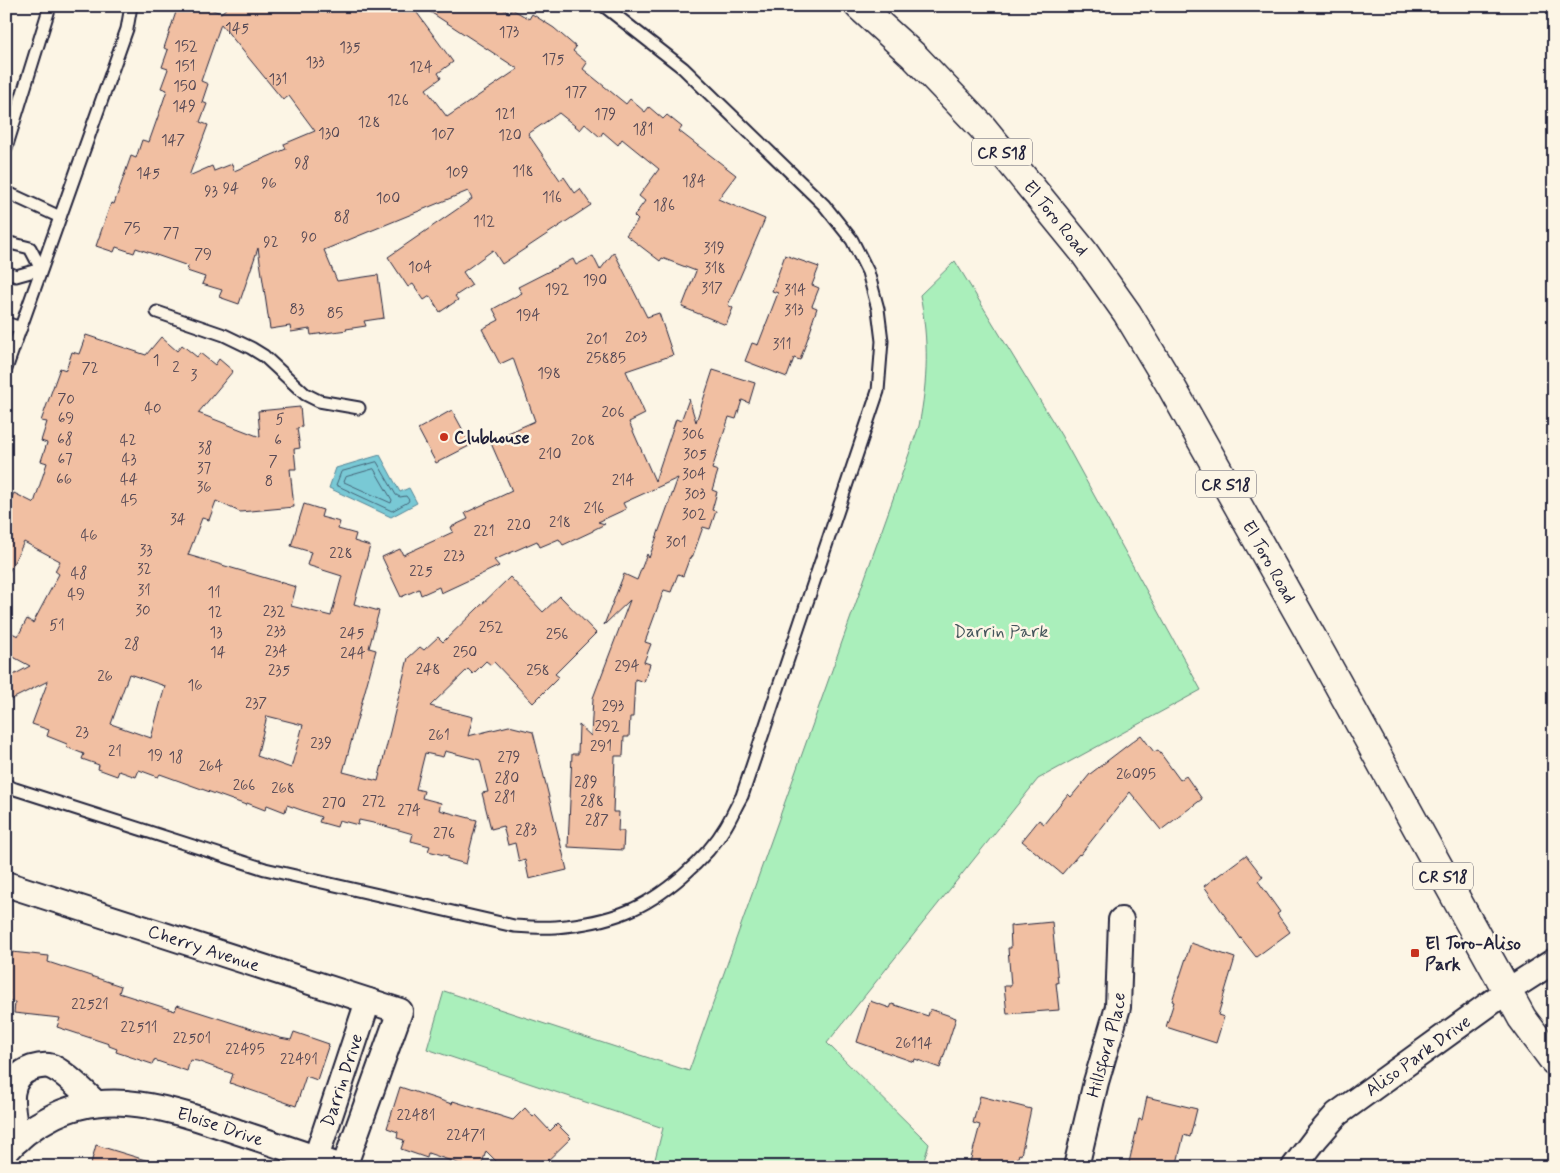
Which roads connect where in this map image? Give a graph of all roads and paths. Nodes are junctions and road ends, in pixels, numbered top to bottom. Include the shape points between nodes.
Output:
1 (50, 6) edge
2 (131, 6) edge
3 (604, 6) edge
4 (859, 6) edge
5 (6, 148) edge
6 (6, 192) edge
7 (60, 218) junction
8 (6, 242) edge
9 (41, 270) junction
10 (6, 272) edge
11 (157, 312) dead end
12 (6, 323) edge
13 (21, 328) junction
14 (6, 369) edge
15 (359, 408) dead end
16 (6, 785) edge
17 (6, 884) edge
18 (1121, 920) dead end
19 (1554, 961) edge
20 (1507, 991) junction
21 (368, 1001) junction
22 (400, 1011) joint
23 (1554, 1061) edge
24 (96, 1103) junction
25 (12, 1146) edge
26 (316, 1158) junction
27 (343, 1167) edge
28 (1076, 1167) edge
29 (1294, 1167) edge

1 - 5 lane
2 - 7 lane via 127,29
3 - 16 lane via 683,68 824,205 852,240 868,272 882,341 878,391 742,796 708,850 692,869 627,912 591,922 554,927 514,926 265,869
4 - 20 main road, El Toro Road / CR S18 via 914,56 982,127 1083,251 1127,314 1172,386
6 - 7 lane
7 - 9 lane
8 - 9 lane via 30,248
9 - 10 lane via 16,276
9 - 13 lane
11 - 15 lane via 251,348 305,394 319,401
12 - 13 lane
13 - 14 lane
17 - 21 street, Cherry Avenue
18 - 28 street, Hillsford Place via 1118,1007
19 - 20 street, Aliso Park Drive
20 - 23 main road, El Toro Road / CR S18 via 1522,1018
20 - 29 street, Aliso Park Drive via 1338,1114
21 - 22 street, Cherry Avenue
21 - 26 street, Darrin Drive
22 - 27 street, Darrin Drive
24 - 25 street, Eloise Drive via 57,1114 40,1123
24 - 25 street via 53,1067 37,1066 28,1070 13,1085
24 - 26 street, Eloise Drive via 142,1104 178,1112
26 - 27 street, Eloise Drive

